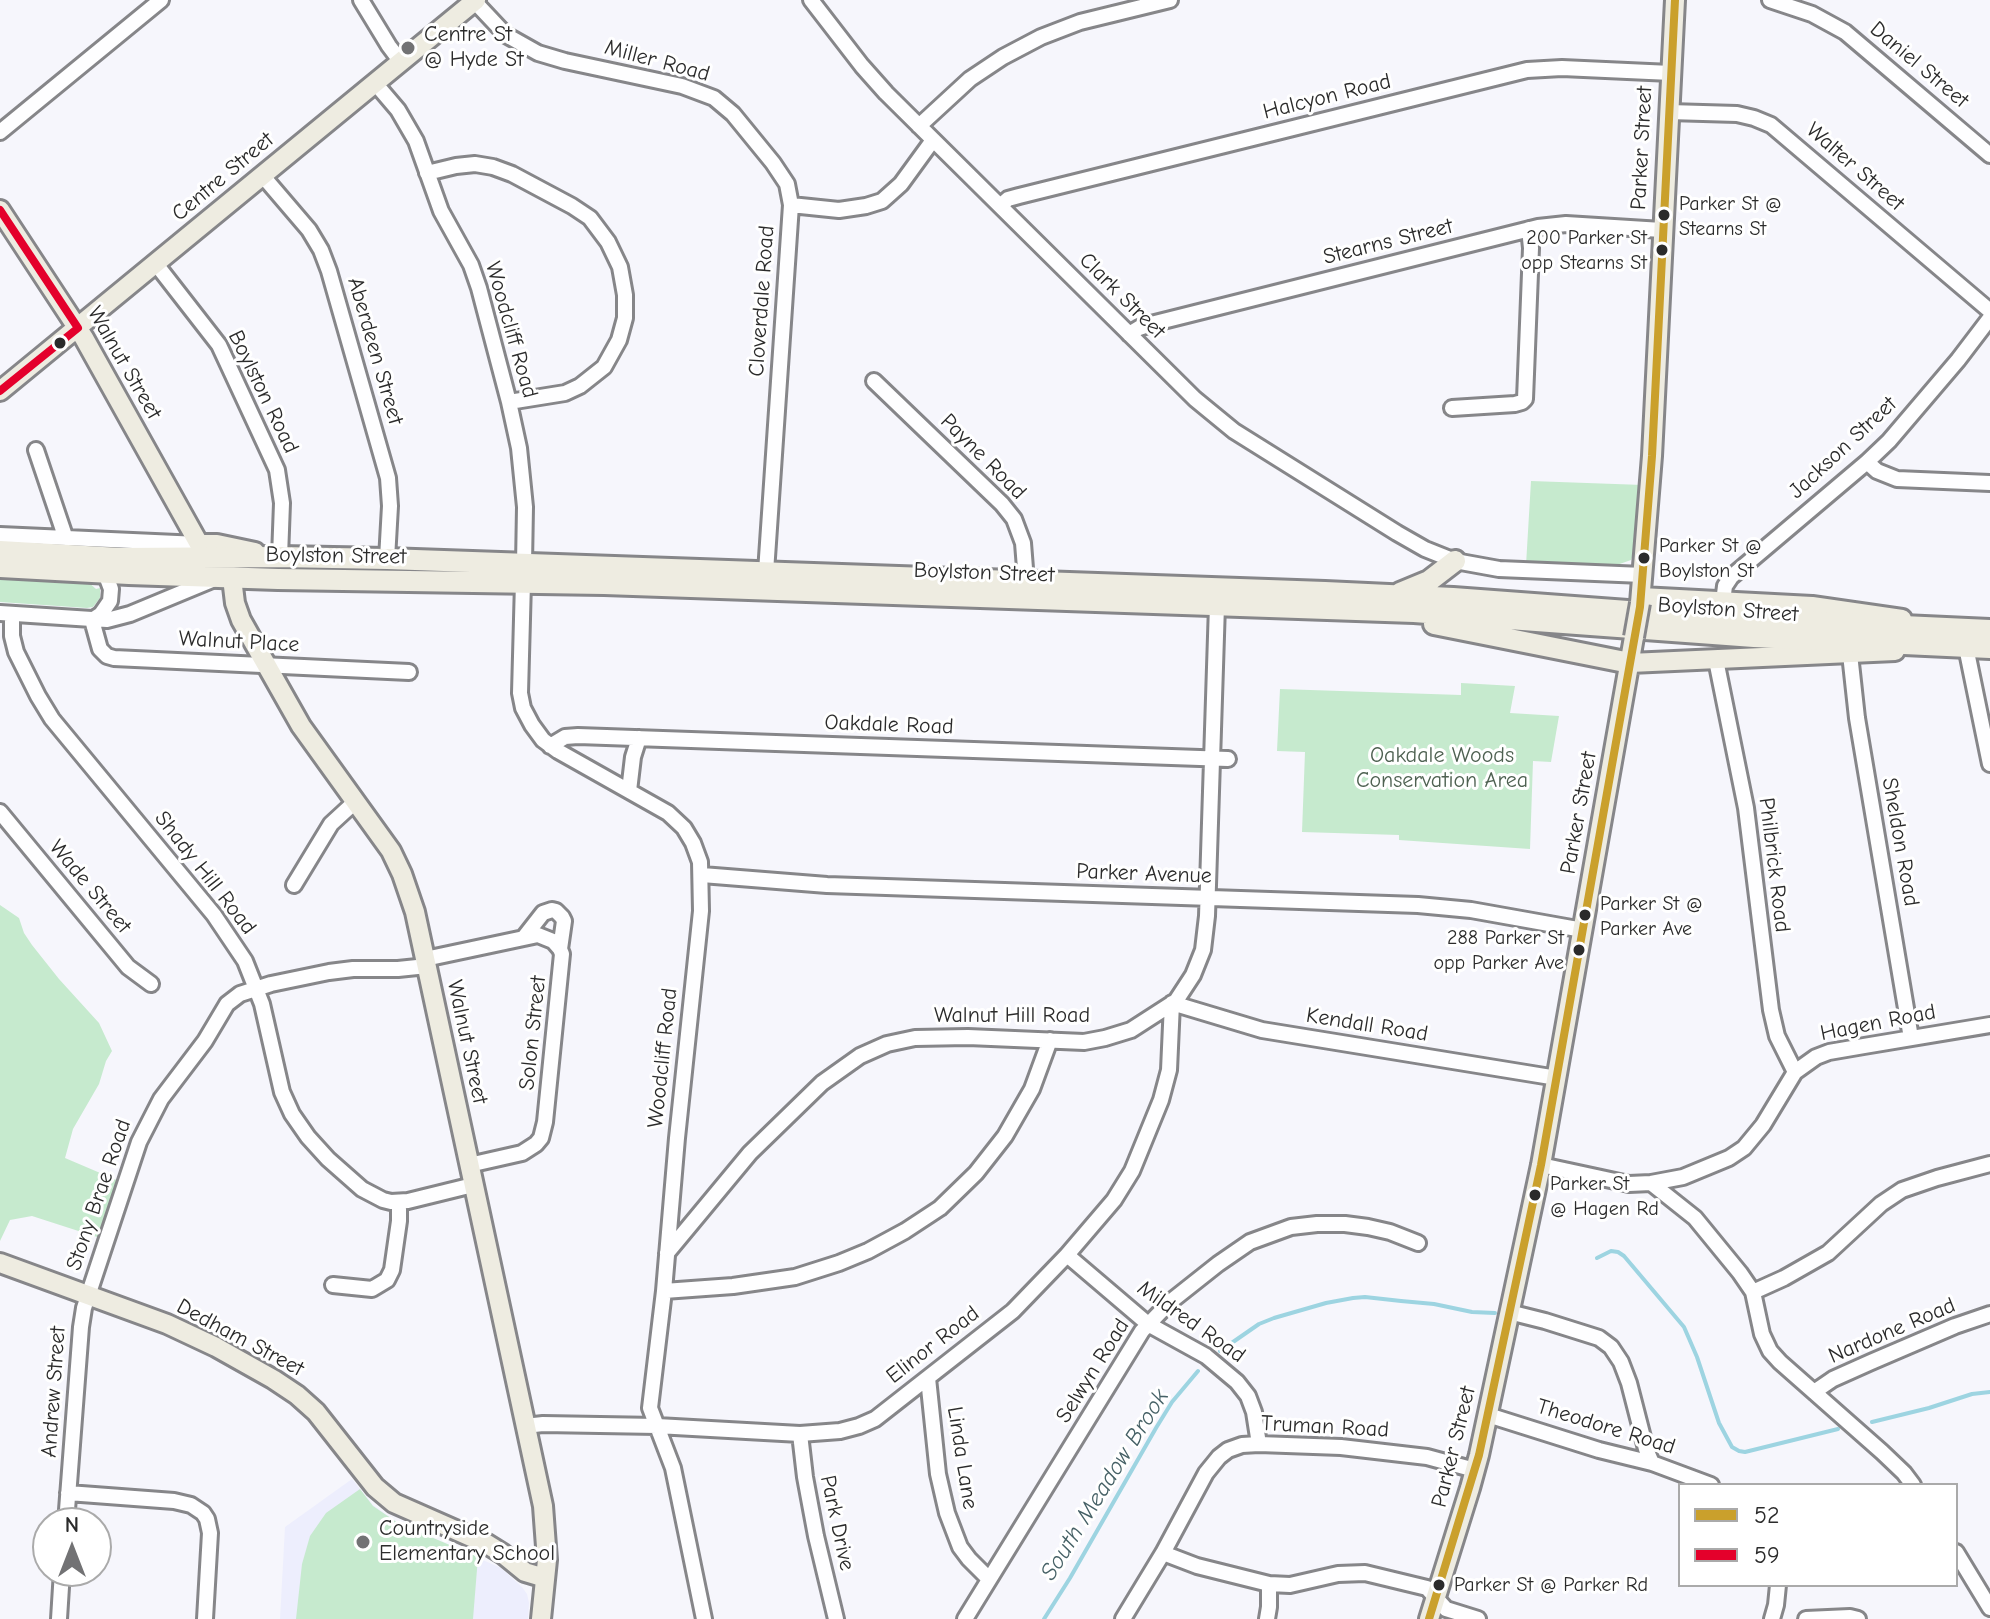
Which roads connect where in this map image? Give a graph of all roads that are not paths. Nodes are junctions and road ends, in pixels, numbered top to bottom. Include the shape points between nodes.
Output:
1 (161, 0) edge
2 (361, 0) edge
3 (811, 0) edge
4 (1170, 0) edge
5 (1675, 0) edge
6 (1770, 0) edge
7 (475, 1) edge
8 (401, 62) junction
9 (1671, 73) junction
10 (375, 83) junction
11 (1669, 112) junction
12 (919, 126) junction
13 (0, 132) edge
14 (933, 140) junction
15 (1990, 155) edge
16 (427, 173) junction
17 (262, 175) junction
18 (791, 205) junction
19 (1000, 206) junction
20 (0, 210) edge
21 (1529, 229) junction
22 (1662, 230) junction
23 (156, 264) junction
24 (1990, 311) edge
25 (1990, 318) edge
26 (78, 328) junction
27 (1129, 334) junction
28 (874, 381) dead end
29 (0, 391) edge
30 (509, 402) junction
31 (1452, 408) dead end
32 (36, 450) dead end
33 (1867, 462) junction
34 (1990, 483) edge
35 (0, 535) edge
36 (66, 539) junction
37 (199, 544) junction
38 (0, 551) edge
39 (280, 557) junction
40 (387, 559) junction
41 (1455, 561) junction
42 (0, 567) edge
43 (766, 572) junction
44 (105, 573) junction
45 (524, 573) junction
46 (1643, 575) junction
47 (225, 577) junction
48 (1026, 581) junction
49 (1397, 595) junction
50 (1640, 600) junction
51 (1723, 602) junction
52 (1217, 605) junction
53 (1370, 611) junction
54 (6, 613) edge
55 (92, 620) junction
56 (1989, 634) edge
57 (1965, 638) junction
58 (14, 644) junction
59 (0, 652) edge
60 (1850, 654) junction
61 (1716, 660) junction
62 (1630, 663) junction
63 (267, 666) junction
64 (409, 672) dead end
65 (639, 738) junction
66 (550, 746) junction
67 (1221, 759) junction
68 (1990, 764) edge
69 (629, 791) junction
70 (356, 801) junction
71 (0, 812) edge
72 (702, 875) junction
73 (294, 885) dead end
74 (1208, 898) junction
75 (1583, 930) junction
76 (525, 936) junction
77 (560, 949) junction
78 (426, 962) junction
79 (151, 984) dead end
80 (256, 988) junction
81 (1172, 1003) junction
82 (1990, 1025) edge
83 (1911, 1038) junction
84 (1050, 1040) junction
85 (1795, 1072) junction
86 (1557, 1078) junction
87 (1990, 1164) edge
88 (469, 1165) junction
89 (1541, 1165) junction
90 (1651, 1183) junction
91 (473, 1185) junction
92 (399, 1202) junction
93 (1418, 1243) dead end
94 (667, 1253) junction
95 (1067, 1255) junction
96 (0, 1263) edge
97 (333, 1285) dead end
98 (664, 1291) junction
99 (1753, 1292) junction
100 (88, 1295) junction
101 (1509, 1312) junction
102 (1990, 1314) edge
103 (1148, 1324) junction
104 (928, 1378) junction
105 (1814, 1392) junction
106 (1488, 1415) junction
107 (525, 1426) junction
108 (657, 1426) junction
109 (800, 1434) junction
110 (1259, 1444) junction
111 (1652, 1463) junction
112 (1475, 1470) junction
113 (1706, 1483) edge
114 (1912, 1483) edge
115 (68, 1493) junction
116 (67, 1507) edge
117 (1163, 1553) junction
118 (1958, 1555) edge
119 (546, 1569) junction
120 (989, 1579) junction
121 (1269, 1584) junction
122 (61, 1587) edge
123 (1778, 1587) edge
124 (1436, 1600) junction
125 (1990, 1611) edge
126 (59, 1619) edge
127 (205, 1619) edge
128 (541, 1619) edge
129 (704, 1619) edge
130 (836, 1619) edge
131 (965, 1619) edge
132 (1123, 1619) edge
133 (1267, 1619) edge
134 (1429, 1619) edge
135 (1478, 1619) edge
136 (1772, 1619) edge
137 (1806, 1619) edge
138 (1858, 1619) edge
139 (1983, 1619) edge

1 - 13 street
2 - 8 street
3 - 12 street, Clark Street via 870,75
4 - 12 street via 1067,26 1028,43 970,79
5 - 9 main road, Parker Street
6 - 15 street, Daniel Street via 1845,32
7 - 8 main road, Centre Street
7 - 18 street, Miller Road via 506,35 538,53 714,98 773,163 787,184
8 - 10 main road, Centre Street
9 - 11 main road, Parker Street
9 - 19 street, Halcyon Road via 1527,70 1019,196
10 - 16 street, Woodcliff Road via 411,131
10 - 17 main road, Centre Street
11 - 22 main road, Parker Street
11 - 24 street, Walter Street via 1737,114 1771,125
12 - 14 street, Clark Street
14 - 18 street, Cloverdale Road via 882,201 839,210
14 - 19 street, Clark Street
16 - 30 street, Woodcliff Road via 475,277
16 - 30 street via 475,164 512,174 590,218 620,267 625,318 604,367 565,393
17 - 23 main road, Centre Street
17 - 40 street, Aberdeen Street via 309,230 329,271 388,478
18 - 43 street, Cloverdale Road
19 - 27 street, Clark Street
20 - 26 main road, Walnut Street
21 - 22 street, Stearns Street via 1566,224
21 - 27 street, Stearns Street via 1151,324
21 - 31 street via 1525,399
22 - 46 main road, Parker Street
23 - 26 main road, Centre Street
23 - 39 street, Boylston Road via 219,345 277,470
25 - 33 street, Jackson Street
26 - 29 main road, Centre Street
26 - 37 main road, Walnut Street
27 - 41 street, Clark Street via 1234,431 1397,533
28 - 48 street, Payne Road via 1014,519 1023,543
30 - 45 street, Woodcliff Road via 525,493
32 - 36 street
33 - 34 street via 1897,479
33 - 51 street, Jackson Street via 1731,577
35 - 36 street
36 - 37 street
37 - 39 main road
38 - 39 highway, Boylston Street via 119,558
39 - 40 highway, Boylston Street
40 - 45 highway, Boylston Street
41 - 46 street, Boylston Street via 1499,569
41 - 49 highway via 1429,581
42 - 44 highway, Boylston Street
43 - 45 highway, Boylston Street
43 - 48 highway, Boylston Street
44 - 47 highway, Boylston Street
44 - 55 street via 111,599
45 - 47 highway, Boylston Street via 320,580
45 - 52 highway, Boylston Street
45 - 66 street, Woodcliff Road via 521,700 532,725
46 - 50 main road, Parker Street
47 - 55 street via 122,617
47 - 63 main road, Walnut Street
48 - 49 highway, Boylston Street
49 - 57 highway, Boylston Street
50 - 51 main road, Boylston Street
50 - 62 main road, Parker Street, bridge
51 - 57 main road, Boylston Street via 1828,608
52 - 53 highway, Boylston Street
52 - 67 street, Walnut Hill Road
53 - 57 highway, Boylston Street via 1754,637
53 - 62 highway
54 - 55 street
54 - 58 street, Shady Hill Road
55 - 63 street, Walnut Place via 100,649 114,658
56 - 57 highway, Boylston Street
57 - 60 main road, Boylston Street
57 - 68 street
58 - 59 street
58 - 80 street, Shady Hill Road via 52,719 214,915
60 - 61 main road, Boylston Street
60 - 83 street, Sheldon Road
61 - 62 main road, Boylston Street
61 - 85 street, Philbrick Road via 1746,808 1771,1010
62 - 75 main road, Parker Street
63 - 64 street, Walnut Place
63 - 70 main road, Walnut Street via 308,738
65 - 66 street, Oakdale Road via 571,736
65 - 67 street, Oakdale Road
65 - 69 street
66 - 69 street, Woodcliff Road
67 - 74 street, Walnut Hill Road
69 - 72 street, Woodcliff Road via 684,828
70 - 73 street via 331,824
70 - 78 main road, Walnut Street via 402,874
71 - 79 street, Wade Street via 128,967
72 - 74 street, Parker Avenue via 827,885
72 - 94 street, Woodcliff Road
74 - 75 street, Parker Avenue via 1418,905
74 - 81 street, Walnut Hill Road via 1203,950
75 - 86 main road, Parker Street
76 - 77 street, Solon Street via 544,936
76 - 77 street via 543,913 556,911 564,921
76 - 78 street
77 - 88 street, Solon Street via 563,960 541,1138 522,1153
78 - 80 street, Stony Brae Road via 398,969 342,970
78 - 88 main road, Walnut Street
80 - 92 street, Shady Hill Road via 282,1092 299,1125 317,1149 362,1189
80 - 100 street, Stony Brae Road via 227,1004 153,1112
81 - 84 street, Walnut Hill Road via 1131,1030 1105,1038
81 - 86 street, Kendall Road via 1262,1030
81 - 95 street, Elinor Road via 1169,1070 1146,1139 1114,1200
82 - 83 street, Hagen Road
83 - 85 street, Hagen Road via 1829,1052
84 - 94 street, Walnut Hill Road via 915,1038 860,1056 822,1083 759,1144
84 - 98 street via 1032,1089 1005,1136 940,1208 905,1231 868,1251 795,1277
85 - 90 street, Hagen Road via 1744,1148 1708,1168
86 - 89 main road, Parker Street
87 - 99 street via 1902,1190 1828,1253
88 - 91 main road, Walnut Street
89 - 90 street, Hagen Road via 1629,1184
89 - 101 main road, Parker Street
90 - 99 street via 1695,1218
91 - 92 street
91 - 107 main road, Walnut Street
92 - 97 street via 387,1280 372,1289
93 - 103 street, Selwyn Road via 1368,1227 1291,1227 1250,1242
94 - 98 street, Woodcliff Road
95 - 103 street, Mildred Road
95 - 104 street, Elinor Road via 1013,1311
96 - 100 main road, Dedham Street
98 - 108 street, Woodcliff Road via 650,1408
99 - 105 street via 1770,1351
100 - 115 street, Andrew Street
100 - 119 main road, Dedham Street via 192,1335 273,1379 316,1412 375,1487 394,1503
101 - 106 main road, Parker Street
101 - 111 street via 1599,1338 1611,1347 1629,1383
102 - 105 street, Nardone Road via 1871,1362
103 - 110 street, Mildred Road via 1206,1356 1237,1382 1254,1412
103 - 120 street, Selwyn Road
104 - 109 street, Elinor Road via 859,1426
104 - 120 street, Linda Lane via 947,1513 960,1547
105 - 114 street
106 - 111 street, Theodore Road
106 - 112 main road, Parker Street
107 - 108 street, Elinor Road
107 - 119 main road, Walnut Street via 543,1506
108 - 109 street, Elinor Road
108 - 129 street, Woodcliff Road via 673,1468
109 - 130 street, Park Drive
110 - 112 street, Truman Road via 1380,1451
110 - 117 street, Truman Road via 1242,1445 1219,1457
111 - 113 street, Theodore Road
112 - 124 main road, Parker Street
115 - 116 street, Andrew Street
115 - 127 street via 174,1501 203,1513 210,1533
117 - 121 street
117 - 132 street, Truman Road
118 - 125 street
119 - 128 main road
120 - 131 street, Selwyn Road
121 - 124 street via 1365,1573 1427,1588
121 - 133 street
122 - 126 street
123 - 136 street
124 - 134 main road, Parker Street
124 - 135 street via 1446,1609
125 - 139 street
137 - 138 street

